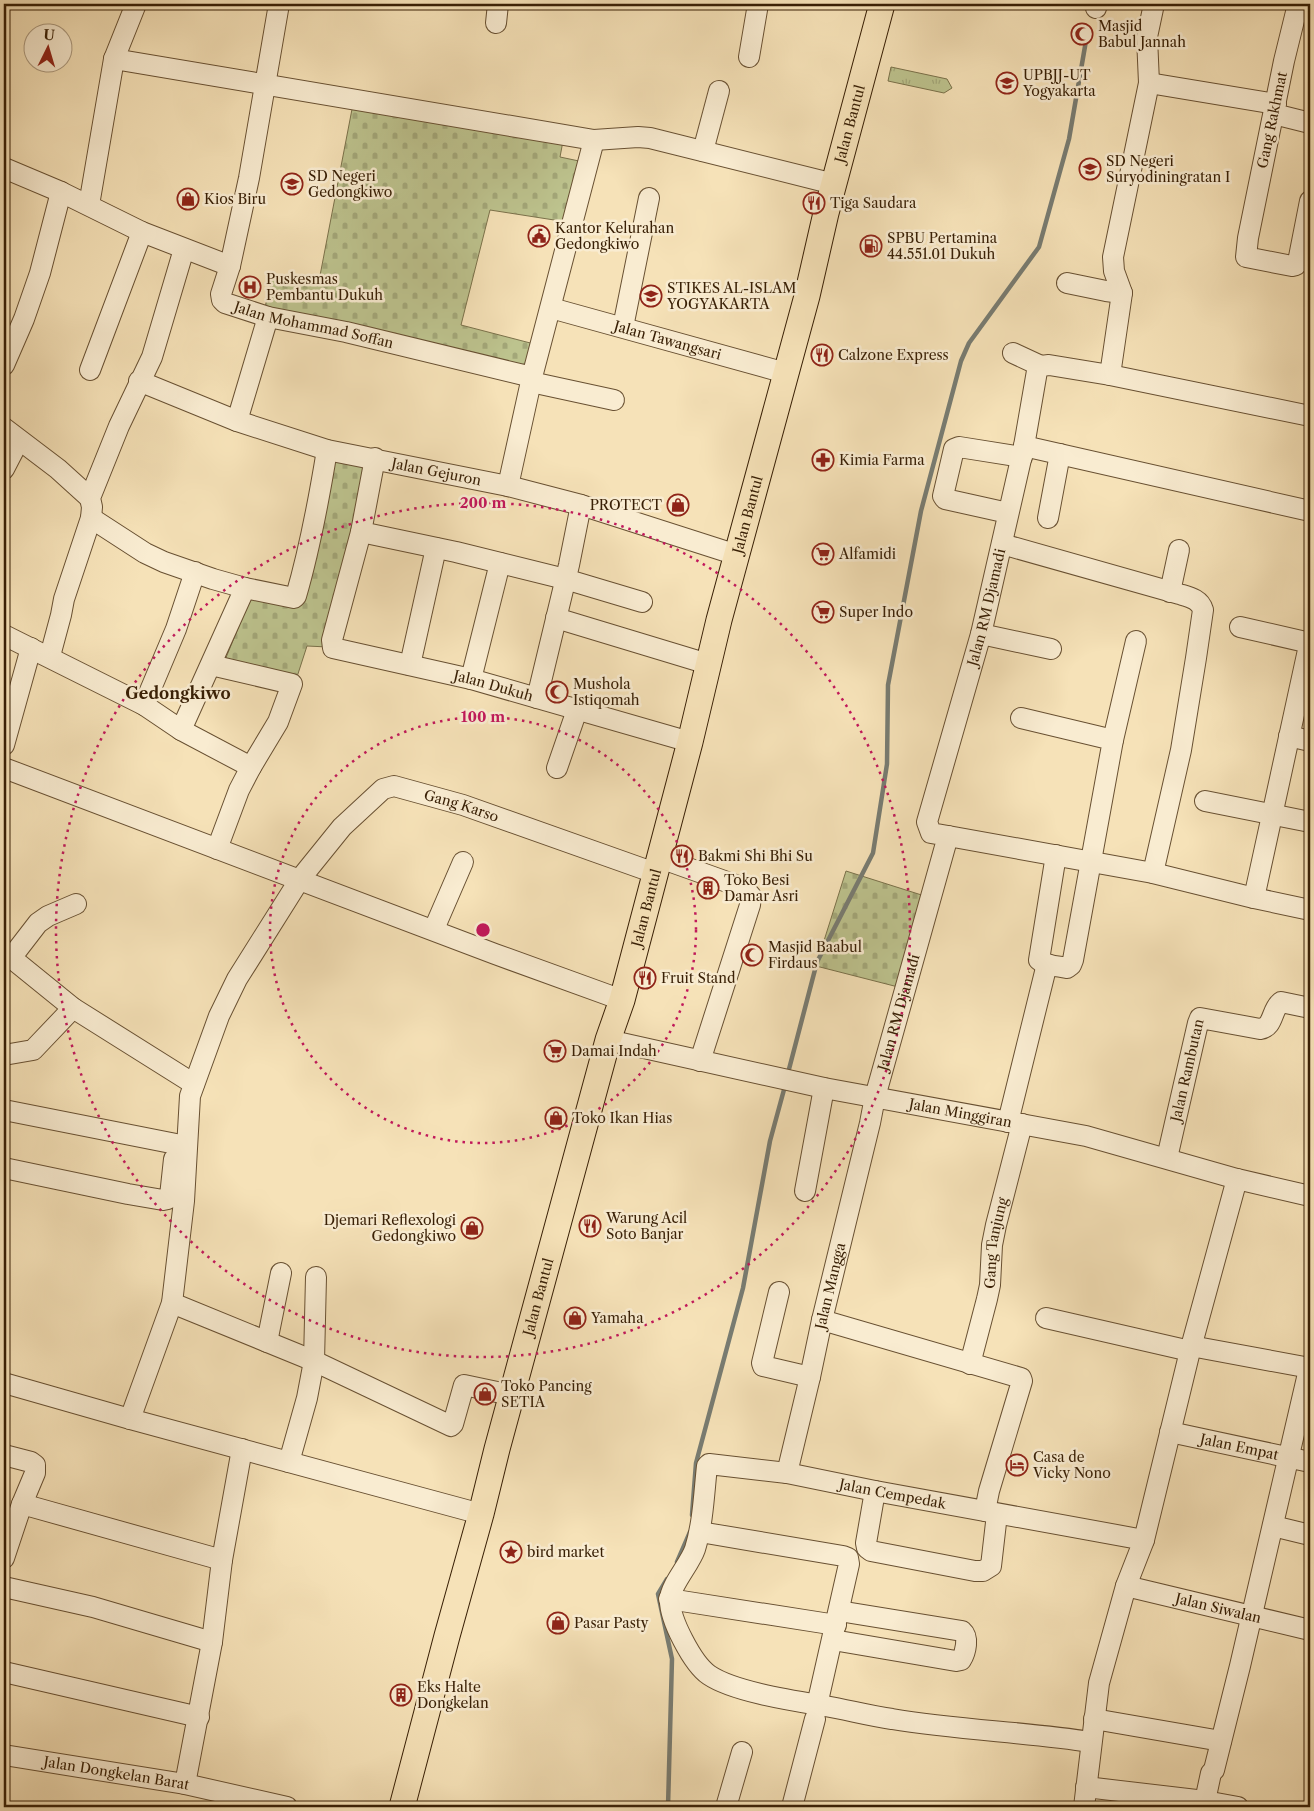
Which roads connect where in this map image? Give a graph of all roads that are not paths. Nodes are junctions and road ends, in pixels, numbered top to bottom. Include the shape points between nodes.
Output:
1 (131, 4) edge
2 (279, 4) edge
3 (758, 4) edge
4 (882, 4) edge
5 (1154, 4) edge
6 (1298, 4) edge
7 (749, 57) dead end
8 (114, 59) junction
9 (1149, 83) junction
10 (264, 85) junction
11 (720, 91) dead end
12 (1275, 109) junction
13 (1310, 123) edge
14 (594, 140) junction
15 (703, 151) junction
16 (4, 168) edge
17 (834, 184) junction
18 (61, 192) junction
19 (649, 198) dead end
20 (1310, 201) edge
21 (89, 205) junction
22 (142, 232) junction
23 (184, 249) junction
24 (230, 266) junction
25 (1067, 283) dead end
26 (1122, 293) junction
27 (551, 308) junction
28 (268, 317) junction
29 (623, 327) junction
30 (1013, 354) dead end
31 (4, 365) edge
32 (1041, 366) junction
33 (90, 370) dead end
34 (786, 373) junction
35 (1110, 375) junction
36 (532, 379) junction
37 (139, 381) junction
38 (614, 400) dead end
39 (1310, 416) edge
40 (237, 421) junction
41 (12, 434) edge
42 (327, 450) junction
43 (1023, 452) junction
44 (1060, 454) junction
45 (375, 458) junction
46 (4, 470) edge
47 (508, 486) junction
48 (90, 498) junction
49 (581, 505) junction
50 (1310, 511) edge
51 (1008, 513) junction
52 (91, 518) junction
53 (1048, 518) dead end
54 (361, 532) junction
55 (1002, 544) junction
56 (436, 548) junction
57 (1179, 550) dead end
58 (737, 555) junction
59 (500, 563) junction
60 (195, 572) junction
61 (565, 579) junction
62 (245, 588) junction
63 (1170, 592) junction
64 (642, 602) dead end
65 (556, 618) junction
66 (1240, 627) dead end
67 (981, 634) junction
68 (4, 635) edge
69 (1136, 641) dead end
70 (1310, 642) edge
71 (31, 648) junction
72 (1051, 649) dead end
73 (50, 656) junction
74 (708, 664) junction
75 (211, 665) junction
76 (410, 666) junction
77 (471, 679) junction
78 (537, 698) junction
79 (144, 705) junction
80 (577, 710) junction
81 (1021, 718) dead end
82 (181, 730) junction
83 (1289, 736) junction
84 (1113, 740) junction
85 (1310, 741) edge
86 (690, 742) junction
87 (4, 745) edge
88 (251, 767) junction
89 (4, 768) edge
90 (557, 768) dead end
91 (1206, 801) dead end
92 (1273, 814) junction
93 (1310, 822) edge
94 (948, 836) junction
95 (217, 849) junction
96 (1056, 855) junction
97 (1091, 861) junction
98 (463, 862) dead end
99 (658, 865) junction
100 (1153, 873) junction
101 (300, 879) junction
102 (1254, 898) junction
103 (76, 904) dead end
104 (1310, 910) edge
105 (434, 929) junction
106 (8, 955) edge
107 (1047, 964) junction
108 (622, 1000) junction
109 (73, 1008) junction
110 (1310, 1008) edge
111 (608, 1040) junction
112 (4, 1055) edge
113 (700, 1061) junction
114 (194, 1084) junction
115 (824, 1088) junction
116 (875, 1097) junction
117 (188, 1107) junction
118 (4, 1110) edge
119 (1015, 1123) junction
120 (176, 1144) junction
121 (1167, 1158) junction
122 (4, 1168) edge
123 (1237, 1179) junction
124 (805, 1191) dead end
125 (1310, 1196) edge
126 (281, 1273) dead end
127 (316, 1277) dead end
128 (779, 1292) dead end
129 (172, 1303) junction
130 (1046, 1318) dead end
131 (822, 1320) junction
132 (267, 1342) junction
133 (1191, 1349) junction
134 (314, 1361) junction
135 (970, 1364) junction
136 (1310, 1367) edge
137 (810, 1377) junction
138 (4, 1383) edge
139 (511, 1395) junction
140 (130, 1419) junction
141 (1170, 1432) junction
142 (242, 1449) junction
143 (4, 1455) edge
144 (1289, 1457) junction
145 (289, 1462) junction
146 (1310, 1462) edge
147 (788, 1473) junction
148 (875, 1491) junction
149 (22, 1504) junction
150 (991, 1513) junction
151 (481, 1514) junction
152 (1273, 1526) junction
153 (700, 1532) junction
154 (1310, 1535) edge
155 (1144, 1540) junction
156 (4, 1558) edge
157 (222, 1560) junction
158 (1126, 1586) junction
159 (4, 1587) edge
160 (670, 1599) junction
161 (1251, 1616) junction
162 (836, 1625) junction
163 (1310, 1630) edge
164 (212, 1642) junction
165 (4, 1672) edge
166 (816, 1712) junction
167 (199, 1717) junction
168 (1094, 1719) junction
169 (1092, 1742) junction
170 (1221, 1742) junction
171 (742, 1752) dead end
172 (4, 1755) edge
173 (185, 1784) junction
174 (1086, 1787) junction
175 (1205, 1801) junction
176 (287, 1807) edge
177 (402, 1807) edge
178 (726, 1807) edge
179 (792, 1807) edge
180 (1084, 1807) edge
181 (1238, 1807) edge

1 - 8 street
2 - 10 street
3 - 7 street
4 - 17 main road, Jalan Bantul
5 - 9 street via 1147,36
6 - 12 street, Gang Rakhmat
8 - 10 street
8 - 21 street
9 - 12 street
9 - 26 street via 1113,257
10 - 14 street
10 - 24 street
11 - 15 street
12 - 13 street
12 - 20 street, Gang Rakhmat via 1245,255 1296,265
14 - 15 street via 644,137
14 - 27 street
15 - 17 street
16 - 18 street
17 - 34 main road, Jalan Bantul
18 - 21 street
18 - 31 street via 40,273
19 - 29 street
21 - 22 street
22 - 23 street
22 - 33 street
23 - 24 street
23 - 37 street via 152,357
24 - 28 street, Jalan Mohammad Soffan via 222,300 225,304
25 - 26 street
26 - 35 street
27 - 29 street, Jalan Tawangsari
27 - 36 street
28 - 36 street, Jalan Mohammad Soffan via 346,332
28 - 40 street
29 - 34 street, Jalan Tawangsari
30 - 32 street
32 - 35 street
32 - 43 street, Jalan RM Djamadi via 1036,374
34 - 58 main road, Jalan Bantul
35 - 39 street
36 - 38 street, Jalan Mohammad Soffan
36 - 47 street
37 - 40 street, Jalan Gejuron
37 - 48 street
40 - 42 street, Jalan Gejuron
41 - 46 street
41 - 48 street
42 - 45 street, Jalan Gejuron
42 - 62 street via 305,567 296,596 292,598
43 - 44 street
43 - 51 street, Jalan RM Djamadi
43 - 51 street via 954,449 945,499
44 - 50 street
44 - 53 street
45 - 47 street, Jalan Gejuron
45 - 54 street
47 - 49 street, Jalan Gejuron
48 - 52 street
49 - 58 street, Jalan Gejuron
49 - 61 street
51 - 55 street, Jalan RM Djamadi
52 - 60 street via 145,553
52 - 73 street via 64,599
54 - 56 street
54 - 76 street, Jalan Dukuh via 332,646
55 - 63 street
55 - 67 street, Jalan RM Djamadi
56 - 59 street
56 - 76 street
57 - 63 street
58 - 74 main road, Jalan Bantul
59 - 61 street
59 - 77 street
60 - 62 street
60 - 79 street via 176,629
61 - 64 street
61 - 65 street
62 - 75 street
63 - 100 street via 1197,600 1202,610 1181,750
65 - 74 street
65 - 78 street
66 - 70 street
67 - 72 street
67 - 94 street, Jalan RM Djamadi via 927,822 931,833
68 - 71 street
69 - 84 street
70 - 83 street
71 - 73 street
71 - 87 street
73 - 79 street
74 - 86 main road, Jalan Bantul
75 - 82 street
75 - 88 street via 292,684 278,722
76 - 77 street, Jalan Dukuh
77 - 78 street, Jalan Dukuh
78 - 80 street, Jalan Dukuh
79 - 82 street
80 - 86 street, Jalan Dukuh
80 - 90 street
81 - 84 street
82 - 88 street
83 - 85 street
83 - 92 street
84 - 97 street
86 - 99 main road, Jalan Bantul
88 - 95 street
89 - 95 street
91 - 92 street
92 - 93 street
92 - 102 street
94 - 96 street
94 - 116 street, Jalan RM Djamadi
95 - 101 street
96 - 97 street
96 - 107 street via 1039,957
97 - 100 street
97 - 107 street via 1071,965 1067,968
98 - 105 street
99 - 101 street, Gang Karso via 394,786 383,789 342,827
99 - 108 main road, Jalan Bantul
99 - 113 street, Gang Karso via 744,888 751,896
100 - 102 street
101 - 105 street
101 - 114 street, Gang Karso via 227,998
102 - 104 street
103 - 106 street via 48,916
105 - 108 street
106 - 109 street
107 - 119 street, Gang Tanjung
108 - 111 main road, Jalan Bantul
109 - 112 street via 34,1050
109 - 114 street
110 - 121 street, Jalan Rambutan via 1281,1002 1270,1024 1260,1029 1200,1018
111 - 113 street, Jalan Minggiran
111 - 139 main road, Jalan Bantul
113 - 115 street, Jalan Minggiran
114 - 117 street, Gang Karso
115 - 116 street, Jalan Minggiran
115 - 124 street
116 - 119 street, Jalan Minggiran
116 - 131 street, Jalan Mangga
117 - 120 street via 181,1112
117 - 129 street via 184,1200
118 - 120 street
119 - 121 street, Jalan Minggiran via 1086,1136
119 - 135 street, Gang Tanjung via 992,1245 989,1292
120 - 122 street via 169,1197 163,1200
121 - 123 street, Jalan Minggiran
123 - 125 street, Jalan Minggiran
123 - 133 street
126 - 132 street
127 - 134 street
128 - 137 street via 763,1366
129 - 132 street
129 - 140 street
130 - 133 street
131 - 135 street
131 - 137 street, Jalan Mangga
132 - 134 street
133 - 136 street
133 - 141 street
134 - 139 street via 450,1426 464,1385
134 - 145 street
135 - 150 street via 1018,1376 1022,1381 989,1491
136 - 144 street
137 - 147 street, Jalan Mangga
138 - 140 street
139 - 151 main road, Jalan Bantul
140 - 142 street
141 - 144 street, Jalan Empat
141 - 155 street
142 - 145 street
142 - 157 street
143 - 149 street via 35,1465 35,1473
144 - 146 street, Jalan Empat
144 - 152 street
145 - 151 street
147 - 148 street, Jalan Cempedak
147 - 153 street, Jalan Cempedak via 708,1464
148 - 150 street, Jalan Cempedak
148 - 150 street via 867,1548 975,1572 991,1566
149 - 156 street
149 - 157 street
150 - 155 street, Jalan Cempedak
151 - 177 main road, Jalan Bantul
152 - 154 street
152 - 161 street
153 - 160 street via 692,1556 672,1589
153 - 162 street via 848,1558
155 - 158 street
157 - 164 street
158 - 161 street, Jalan Siwalan
158 - 168 street via 1100,1683
159 - 164 street via 93,1607
160 - 162 street
160 - 166 street via 679,1631 708,1674 737,1687
161 - 163 street, Jalan Siwalan
161 - 170 street
162 - 162 street via 962,1631 966,1633 964,1656 956,1661
162 - 166 street
164 - 167 street
165 - 167 street
166 - 169 street
166 - 179 street
167 - 173 street
168 - 169 street
168 - 170 street
169 - 174 street
170 - 175 street
171 - 178 street
172 - 173 street, Jalan Dongkelan Barat
173 - 176 street, Jalan Dongkelan Barat
174 - 175 street
174 - 180 street
175 - 181 street

